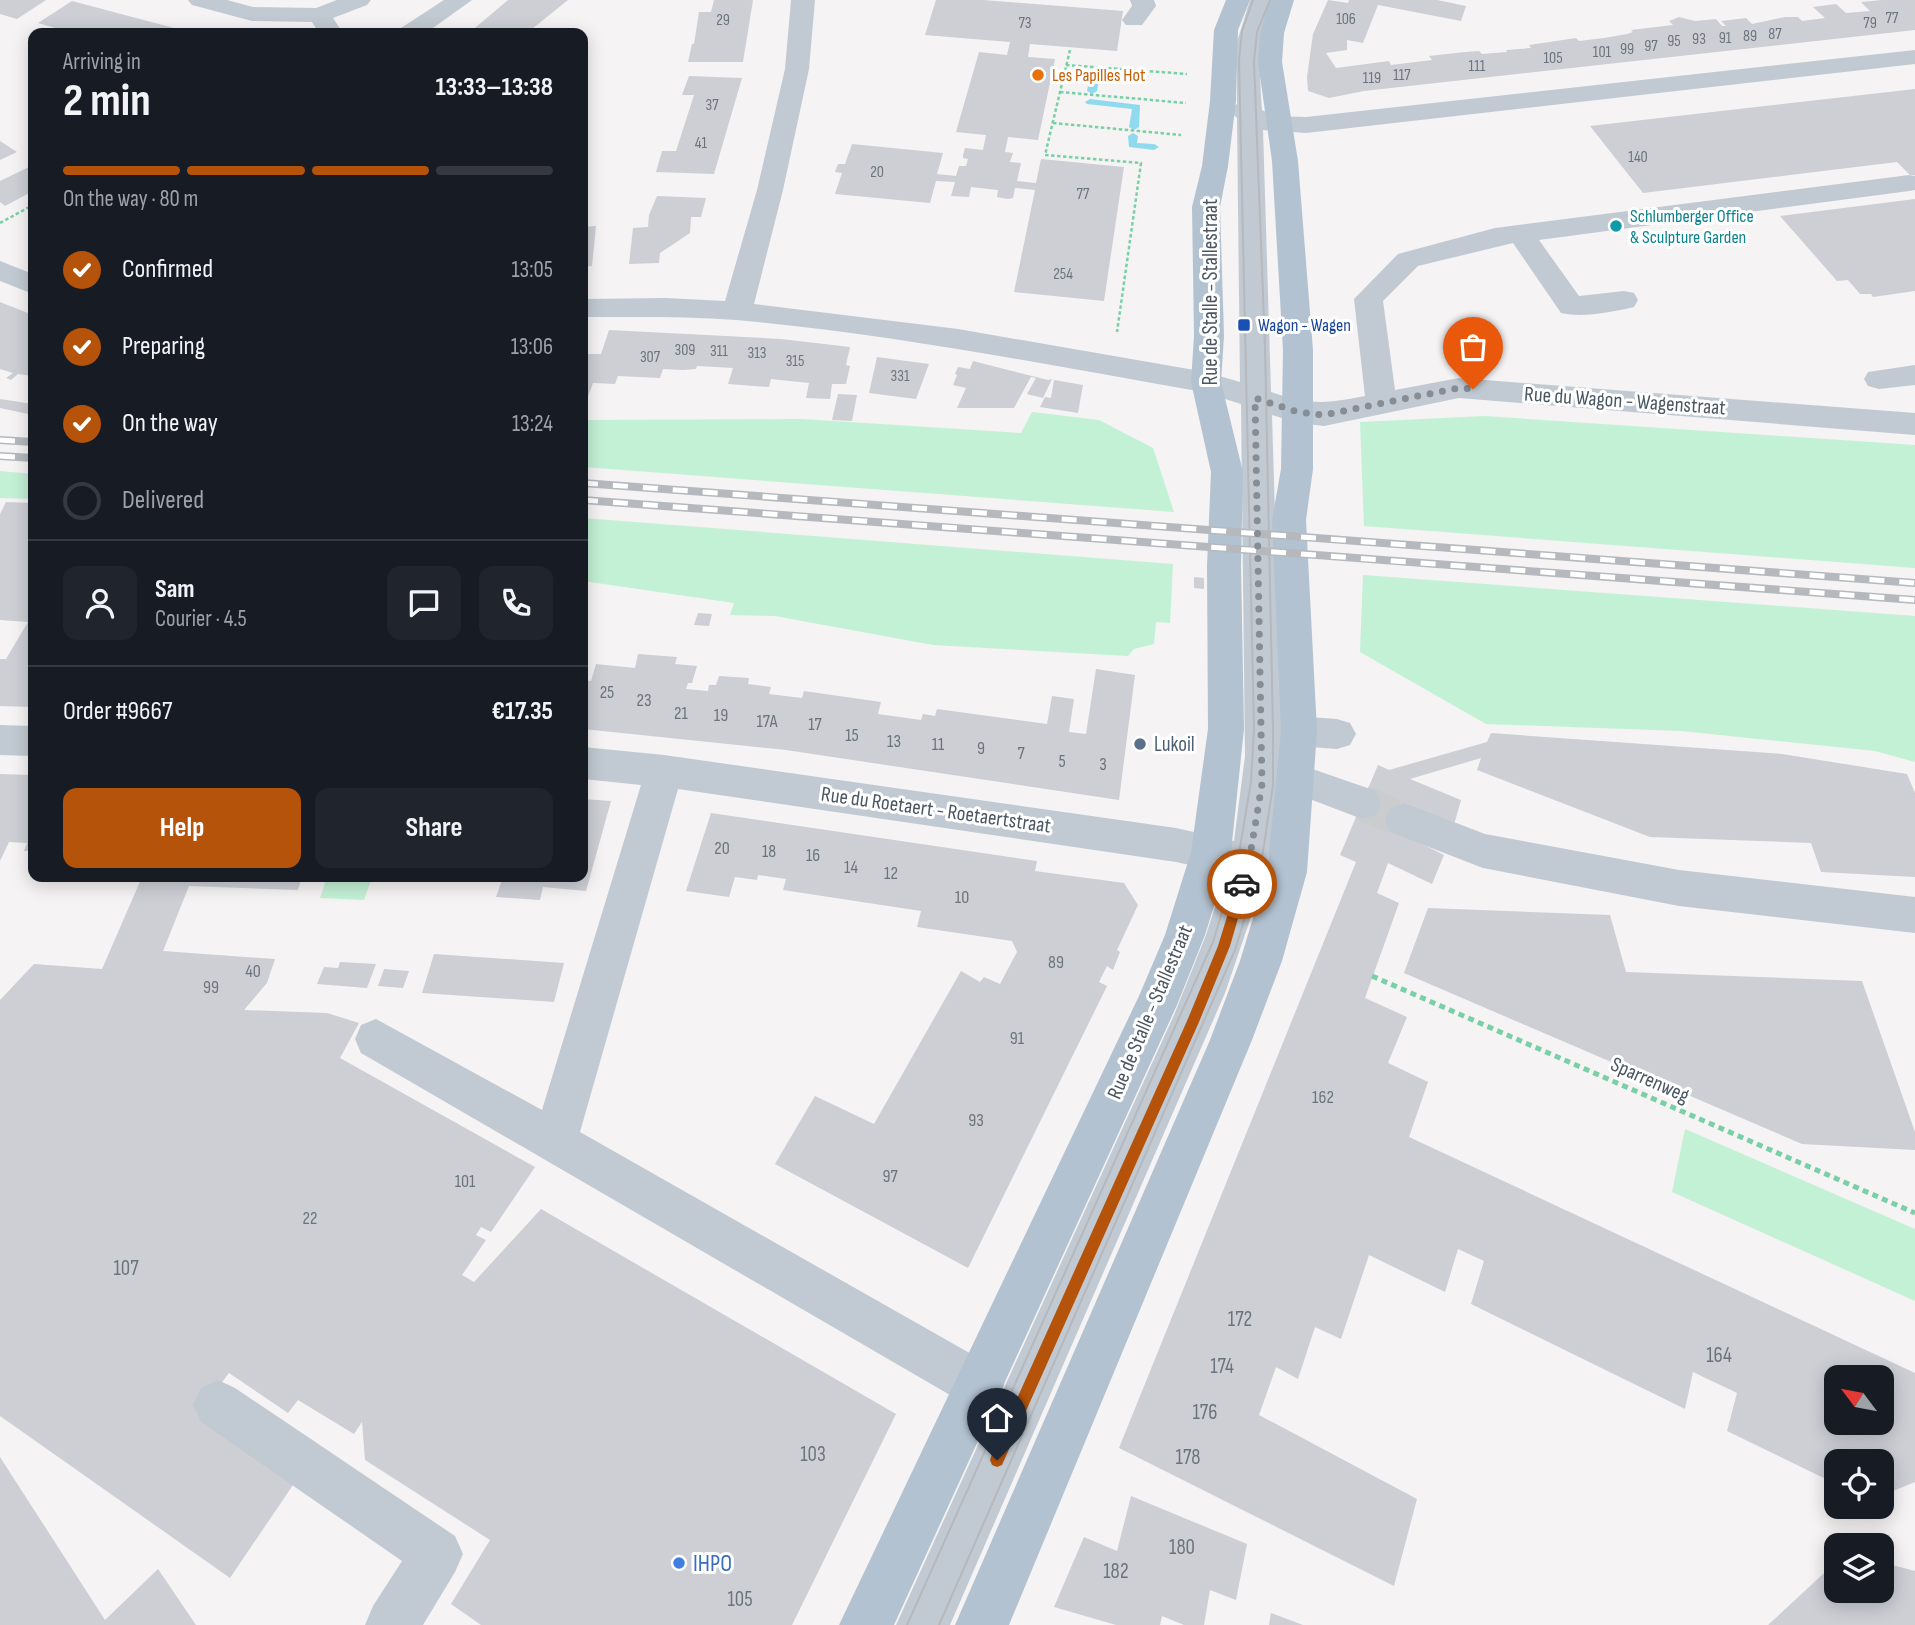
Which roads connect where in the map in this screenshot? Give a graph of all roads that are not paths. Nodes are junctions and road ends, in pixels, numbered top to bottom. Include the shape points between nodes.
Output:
1 (200, 0) edge
2 (359, 0) edge
3 (460, 0) edge
4 (803, 0) edge
5 (1238, 0) edge
6 (1262, 0) edge
7 (1282, 0) edge
8 (325, 24) edge
9 (418, 28) edge
10 (1915, 57) edge
11 (1251, 113) junction
12 (1909, 183) dead end
13 (1520, 234) junction
14 (0, 270) edge
15 (28, 283) edge
16 (1624, 300) dead end
17 (588, 308) edge
18 (737, 311) junction
19 (1915, 375) edge
20 (1879, 379) dead end
21 (1206, 382) junction
22 (1255, 398) junction
23 (1381, 404) junction
24 (1298, 412) junction
25 (1915, 424) edge
26 (1281, 731) junction
27 (0, 740) edge
28 (28, 741) edge
29 (588, 764) edge
30 (664, 771) junction
31 (1295, 779) junction
32 (1362, 803) tunnel mouth
33 (1405, 820) tunnel mouth
34 (1210, 852) junction
35 (1249, 862) junction
36 (1287, 872) junction
37 (1915, 915) edge
38 (376, 1039) dead end
39 (555, 1141) junction
40 (979, 1385) junction
41 (218, 1405) dead end
42 (392, 1625) edge
43 (866, 1625) edge
44 (923, 1625) edge
45 (982, 1625) edge

1 - 8 street via 252,14
2 - 8 street
3 - 9 street
4 - 18 street via 797,69
5 - 11 main road, Rue de Stalle - Stallestraat via 1226,30
6 - 11 street, Rue de Stalle - Stallestraat via 1247,51
7 - 11 main road, Rue de Stalle - Stallestraat via 1272,33 1270,62
10 - 11 street via 1306,125
11 - 21 main road, Rue de Stalle - Stallestraat via 1215,166 1206,208
11 - 22 street, Rue de Stalle - Stallestraat
11 - 24 main road, Rue de Stalle - Stallestraat via 1285,161
12 - 13 street
13 - 16 street via 1571,306
13 - 23 street via 1408,260 1368,299
14 - 15 street
17 - 18 street, Rue du Wagon - Wagenstraat
18 - 21 street, Rue du Wagon - Wagenstraat via 958,339
19 - 20 street
21 - 22 street, Rue du Wagon - Wagenstraat
21 - 26 main road, Rue de Stalle - Stallestraat via 1227,472 1224,566
22 - 24 street, Rue du Wagon - Wagenstraat
22 - 26 street, Rue de Stalle - Stallestraat
23 - 24 street, Rue du Wagon - Wagenstraat via 1324,415
23 - 25 street, Rue du Wagon - Wagenstraat via 1458,388
24 - 26 main road, Rue de Stalle - Stallestraat
26 - 31 main road, Rue de Stalle - Stallestraat
26 - 34 main road, Rue de Stalle - Stallestraat
26 - 35 street, Rue de Stalle - Stallestraat via 1262,784
27 - 28 street
29 - 30 street, Rue du Roetaert - Roetaertstraat
30 - 34 street, Rue du Roetaert - Roetaertstraat
30 - 39 street
31 - 32 street
31 - 36 main road, Rue de Stalle - Stallestraat
33 - 37 street via 1483,851 1679,888
34 - 35 street, Rue du Roetaert - Roetaertstraat
34 - 40 main road, Rue de Stalle - Stallestraat via 1185,935 1156,1005
35 - 36 street, Rue du Roetaert - Roetaertstraat
35 - 44 street, Rue de Stalle - Stallestraat via 1224,946 1192,1022
36 - 45 main road, Rue de Stalle - Stallestraat via 1231,1040
38 - 39 street
39 - 40 street
40 - 43 main road, Rue de Stalle - Stallestraat
41 - 42 street via 437,1554

